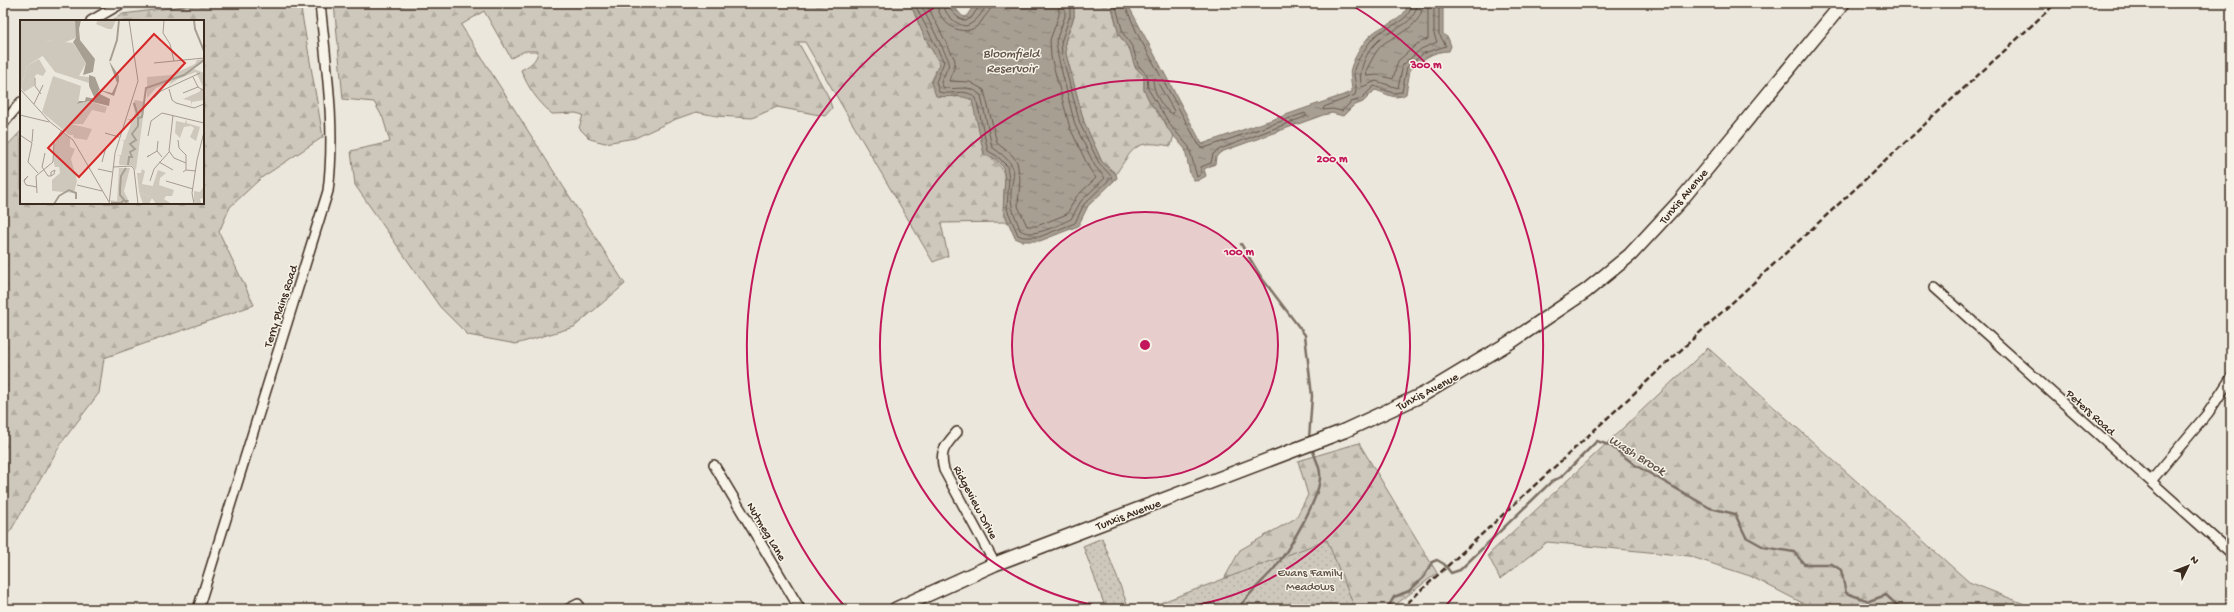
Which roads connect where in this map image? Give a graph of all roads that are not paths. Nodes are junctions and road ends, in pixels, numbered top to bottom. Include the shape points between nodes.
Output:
1 (122, 3) edge
2 (320, 3) edge
3 (1843, 3) edge
4 (93, 20) edge
5 (20, 103) edge
6 (3, 124) edge
7 (1935, 288) dead end
8 (2231, 378) edge
9 (957, 432) dead end
10 (714, 465) dead end
11 (2151, 481) junction
12 (2231, 553) edge
13 (995, 564) junction
14 (578, 604) dead end
15 (198, 609) edge
16 (568, 609) edge
17 (800, 609) edge
18 (896, 609) edge

1 - 4 street
2 - 15 street, Terry Plains Road via 332,123 328,191
3 - 13 main road, Tunxis Avenue via 1681,200 1609,274 1554,314 1455,376 1388,412
5 - 6 street
7 - 11 street, Peters Road
8 - 11 street via 2208,413
9 - 13 street, Ridgeview Drive via 946,445 941,457
10 - 17 street, Nutmeg Lane
11 - 12 street, Peters Road
13 - 18 main road, Tunxis Avenue
14 - 16 street

